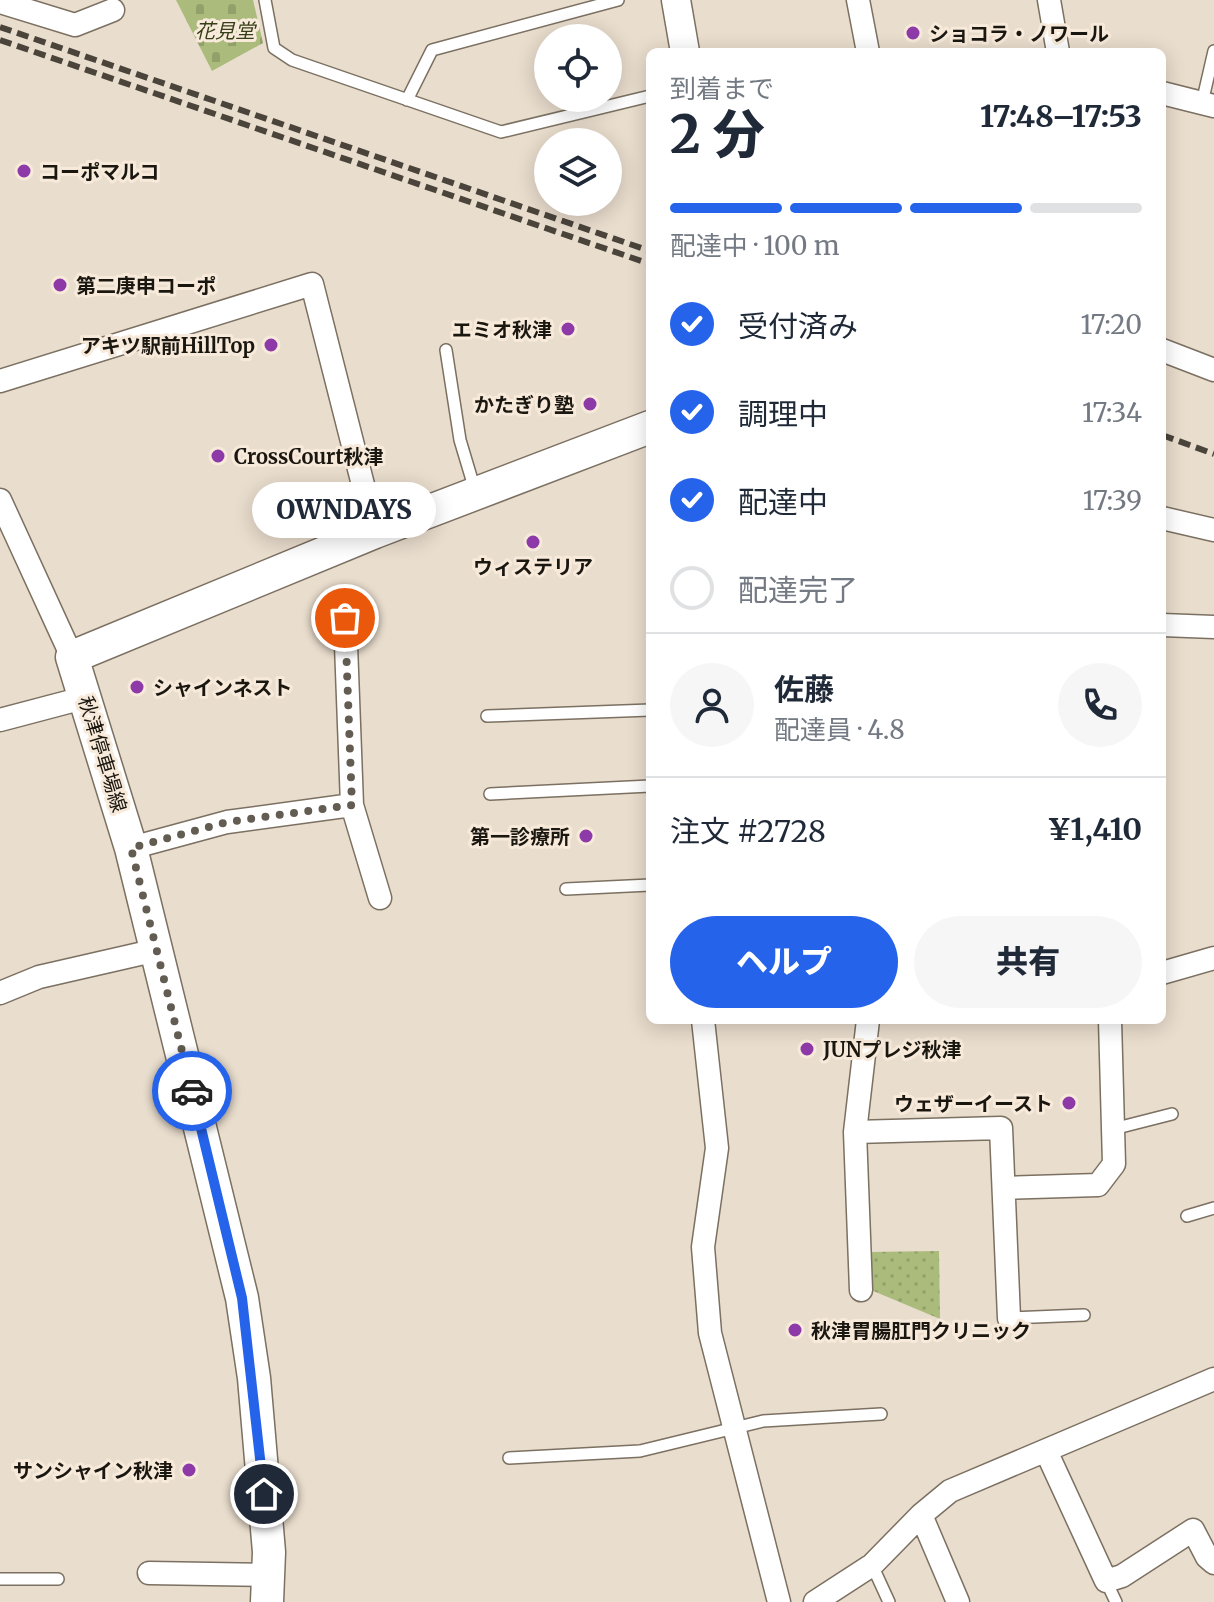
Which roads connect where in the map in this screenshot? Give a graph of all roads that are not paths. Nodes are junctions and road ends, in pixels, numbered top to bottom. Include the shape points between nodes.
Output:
1 (265, 0) edge
2 (618, 0) edge
3 (676, 0) edge
4 (858, 0) edge
5 (1049, 0) edge
6 (0, 2) edge
7 (113, 10) dead end
8 (684, 48) edge
9 (867, 48) edge
10 (1057, 48) edge
11 (1214, 51) edge
12 (1166, 94) edge
13 (646, 97) edge
14 (407, 100) junction
15 (1208, 104) edge
16 (446, 350) dead end
17 (1166, 352) edge
18 (1214, 370) edge
19 (0, 381) edge
20 (646, 429) edge
21 (477, 494) junction
22 (0, 500) edge
23 (1166, 519) edge
24 (1214, 530) edge
25 (375, 532) junction
26 (345, 618) dead end
27 (1166, 625) edge
28 (1214, 627) edge
29 (72, 657) junction
30 (87, 697) junction
31 (646, 710) edge
32 (487, 716) dead end
33 (0, 720) edge
34 (646, 786) edge
35 (490, 794) dead end
36 (352, 805) junction
37 (131, 848) junction
38 (646, 885) edge
39 (566, 889) dead end
40 (380, 898) dead end
41 (157, 950) junction
42 (1214, 958) edge
43 (1166, 972) edge
44 (0, 993) edge
45 (703, 1024) edge
46 (868, 1024) edge
47 (1110, 1024) edge
48 (1172, 1114) dead end
49 (1113, 1129) junction
50 (855, 1132) junction
51 (1004, 1188) junction
52 (1214, 1208) edge
53 (1187, 1216) dead end
54 (861, 1290) dead end
55 (1084, 1315) dead end
56 (1009, 1318) joint
57 (1214, 1379) edge
58 (881, 1414) dead end
59 (735, 1430) junction
60 (1047, 1453) junction
61 (509, 1458) dead end
62 (921, 1515) junction
63 (1214, 1563) edge
64 (872, 1565) junction
65 (149, 1573) dead end
66 (0, 1579) edge
67 (58, 1579) dead end
68 (1106, 1581) junction
69 (267, 1588) edge
70 (779, 1602) edge
71 (815, 1602) edge
72 (889, 1602) edge
73 (958, 1602) edge
74 (1116, 1602) edge

1 - 14 lane via 274,48 292,60
2 - 14 lane via 432,50
3 - 8 street
4 - 9 street
5 - 10 street
6 - 7 street via 75,25
11 - 15 lane
12 - 15 street
13 - 14 lane via 501,132
16 - 21 lane via 460,440
17 - 18 street
19 - 25 street via 312,284
20 - 21 main road
21 - 25 main road
22 - 29 street
23 - 24 street
25 - 29 main road
26 - 36 street
27 - 28 street
29 - 30 main road, 秋津停車場線
30 - 33 street
30 - 37 main road, 秋津停車場線
31 - 32 lane
34 - 35 lane
36 - 37 street via 227,822
36 - 40 street
37 - 41 main road, 秋津停車場線
38 - 39 lane
41 - 44 street via 39,977
41 - 69 main road, 秋津停車場線 via 242,1298 254,1378
42 - 43 street
45 - 59 street via 717,1148 703,1247 704,1287
46 - 50 street
47 - 49 street
48 - 49 lane
49 - 51 street via 1114,1164 1098,1185
50 - 51 street via 1001,1128
50 - 54 street
51 - 56 street
52 - 53 lane
55 - 56 lane
57 - 60 street
58 - 59 lane via 763,1421
59 - 61 lane via 640,1451
59 - 70 street
60 - 62 street via 950,1491
60 - 68 street
62 - 64 street
62 - 73 street
63 - 68 street via 1193,1530
64 - 71 street
64 - 72 lane
65 - 69 street
66 - 67 lane
68 - 74 lane

